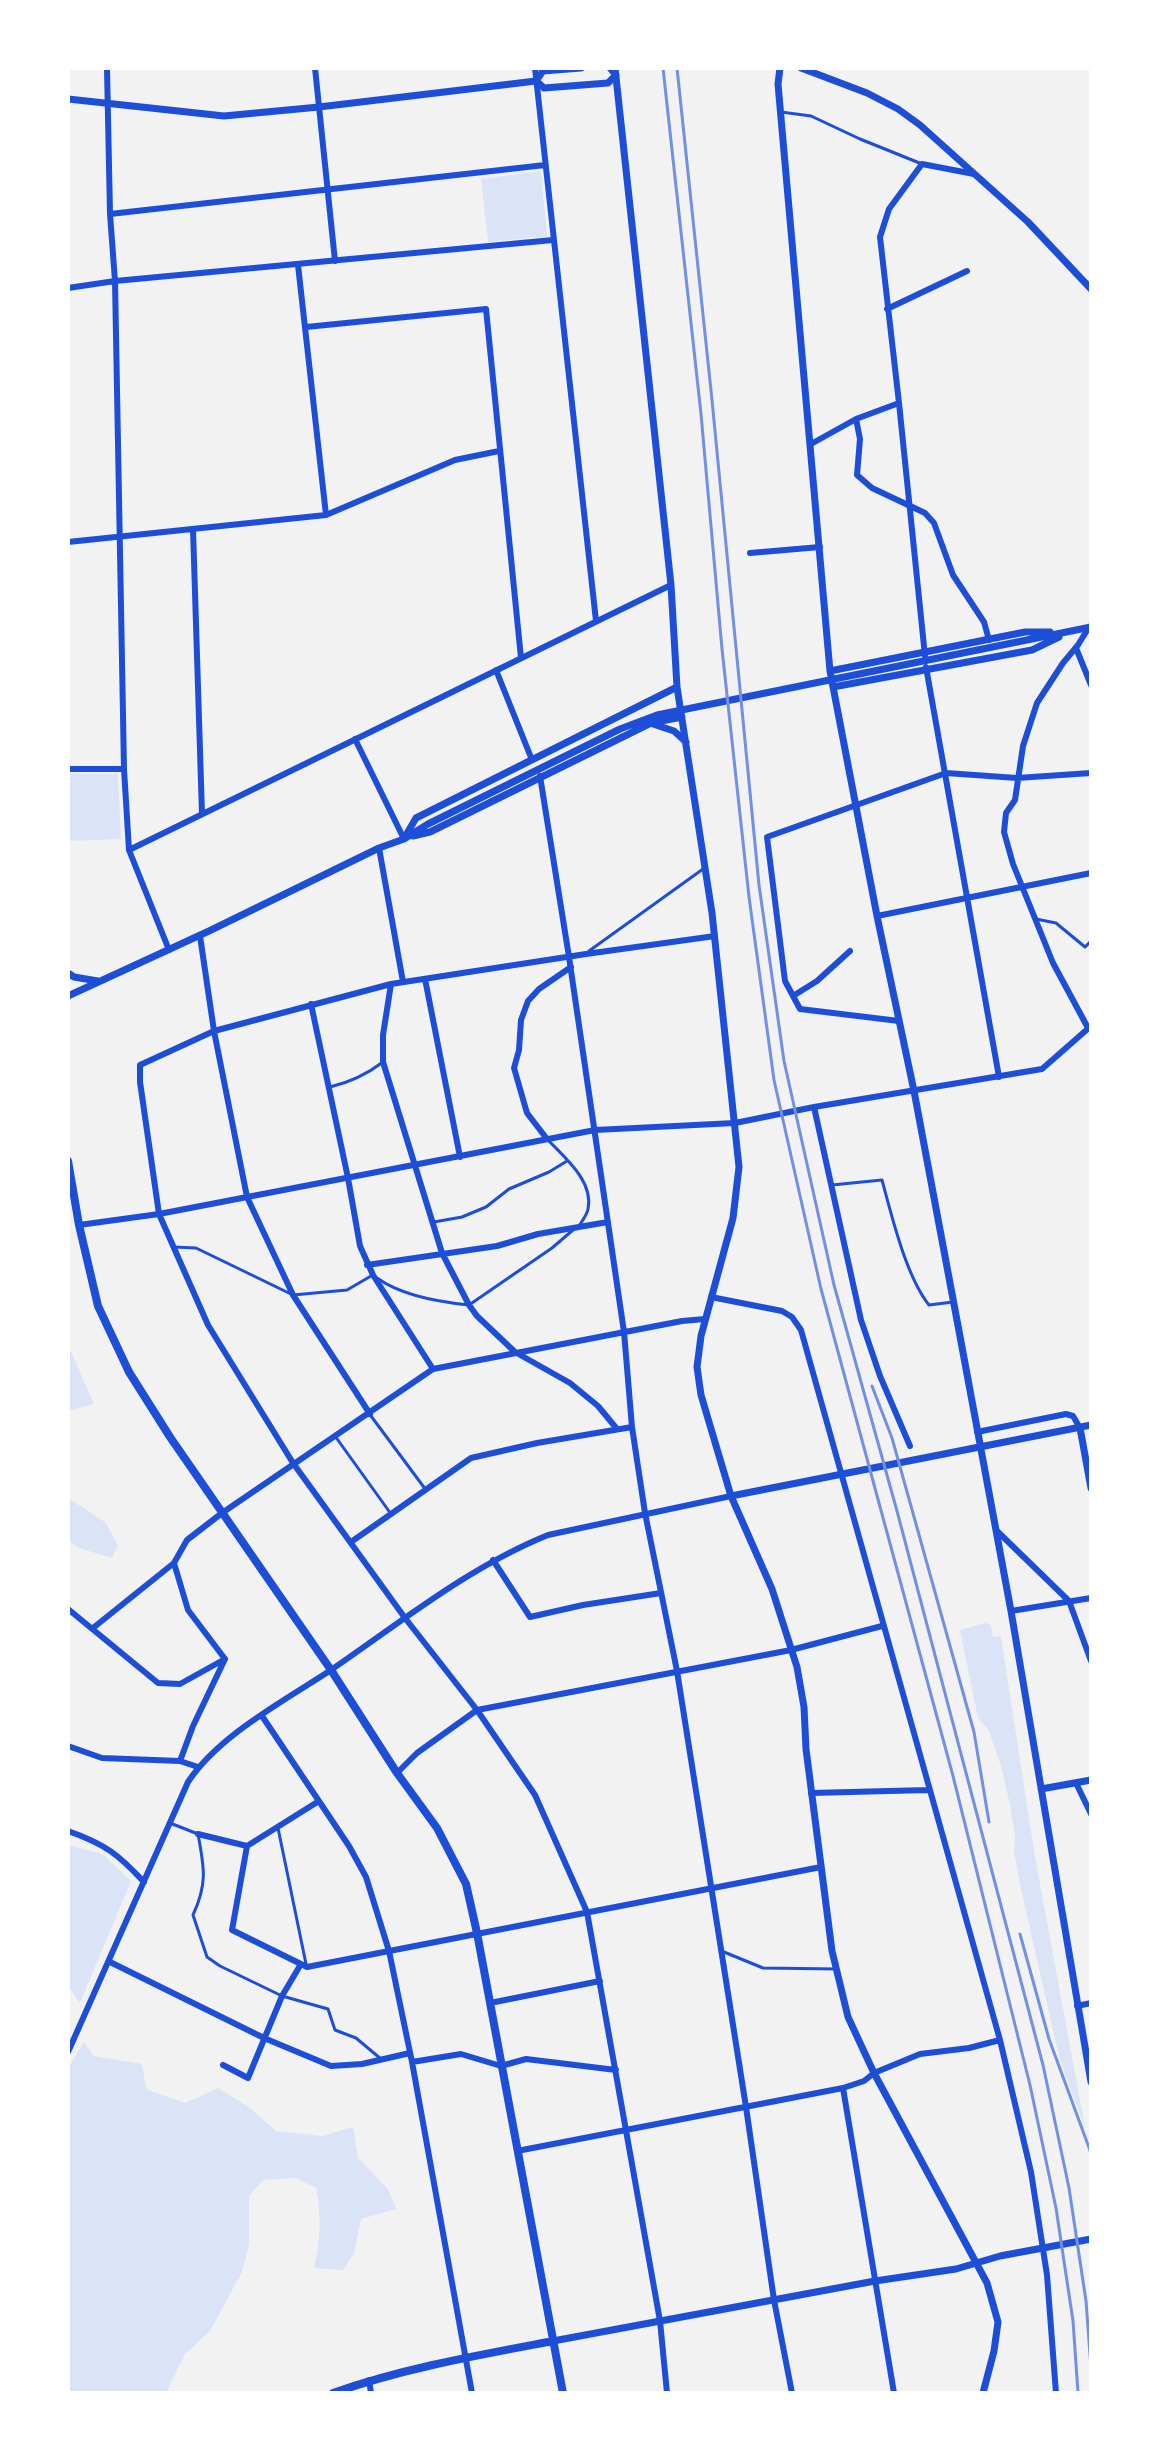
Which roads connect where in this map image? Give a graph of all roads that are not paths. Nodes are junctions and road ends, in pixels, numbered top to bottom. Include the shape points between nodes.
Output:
1 (107, 68) edge
2 (315, 68) edge
3 (535, 68) edge
4 (581, 68) edge
5 (780, 68) edge
6 (801, 68) edge
7 (614, 70) edge
8 (536, 81) junction
9 (68, 99) edge
10 (108, 105) junction
11 (319, 107) junction
12 (781, 112) junction
13 (922, 164) junction
14 (545, 165) junction
15 (974, 174) junction
16 (328, 190) junction
17 (110, 214) junction
18 (553, 240) junction
19 (335, 261) junction
20 (298, 265) junction
21 (967, 271) dead end
22 (115, 281) junction
23 (68, 288) edge
24 (1091, 289) edge
25 (887, 309) junction
26 (306, 327) junction
27 (899, 403) junction
28 (856, 419) junction
29 (811, 444) junction
30 (499, 451) junction
31 (910, 506) junction
32 (326, 515) junction
33 (193, 529) junction
34 (120, 537) junction
35 (68, 542) edge
36 (820, 547) junction
37 (750, 553) dead end
38 (671, 585) junction
39 (596, 621) junction
40 (1090, 627) edge
41 (1068, 632) junction
42 (989, 640) junction
43 (1076, 648) junction
44 (924, 654) junction
45 (521, 658) junction
46 (926, 669) junction
47 (496, 670) junction
48 (830, 671) junction
49 (1091, 685) edge
50 (677, 687) junction
51 (833, 687) junction
52 (682, 717) junction
53 (651, 723) junction
54 (355, 739) junction
55 (686, 742) junction
56 (532, 760) junction
57 (68, 769) edge
58 (124, 769) junction
59 (946, 773) junction
60 (1091, 773) edge
61 (540, 776) junction
62 (1017, 778) junction
63 (855, 807) junction
64 (202, 814) junction
65 (404, 839) junction
66 (379, 848) junction
67 (129, 850) junction
68 (706, 867) junction
69 (1091, 873) edge
70 (1023, 887) junction
71 (967, 896) junction
72 (877, 916) junction
73 (1036, 919) junction
74 (200, 936) junction
75 (715, 936) junction
76 (1091, 941) edge
77 (169, 950) junction
78 (850, 951) dead end
79 (586, 954) junction
80 (569, 957) junction
81 (571, 967) junction
82 (68, 973) edge
83 (425, 979) junction
84 (100, 981) junction
85 (403, 982) junction
86 (391, 984) junction
87 (68, 996) edge
88 (793, 996) junction
89 (311, 1004) junction
90 (899, 1021) junction
91 (1090, 1027) edge
92 (214, 1031) junction
93 (383, 1062) junction
94 (999, 1077) junction
95 (329, 1087) junction
96 (914, 1091) junction
97 (814, 1107) junction
98 (735, 1123) junction
99 (595, 1130) junction
100 (547, 1139) junction
101 (460, 1157) junction
102 (68, 1161) edge
103 (567, 1161) junction
104 (416, 1166) junction
105 (348, 1178) junction
106 (832, 1185) junction
107 (247, 1197) junction
108 (159, 1214) junction
109 (432, 1222) junction
110 (608, 1222) junction
111 (79, 1225) junction
112 (578, 1226) junction
113 (174, 1247) junction
114 (442, 1253) junction
115 (367, 1265) junction
116 (373, 1275) junction
117 (293, 1295) junction
118 (711, 1297) junction
119 (953, 1302) junction
120 (469, 1305) junction
121 (705, 1319) junction
122 (624, 1332) junction
123 (515, 1352) junction
124 (433, 1369) junction
125 (370, 1414) junction
126 (1091, 1425) edge
127 (632, 1427) junction
128 (1080, 1428) junction
129 (617, 1429) junction
130 (977, 1432) junction
131 (335, 1436) junction
132 (910, 1446) dead end
133 (293, 1463) junction
134 (1091, 1488) edge
135 (426, 1490) junction
136 (731, 1496) junction
137 (222, 1513) junction
138 (645, 1513) junction
139 (391, 1514) junction
140 (995, 1529) junction
141 (351, 1542) junction
142 (493, 1560) junction
143 (174, 1563) junction
144 (661, 1593) junction
145 (1091, 1598) edge
146 (1069, 1601) junction
147 (68, 1609) edge
148 (1011, 1611) junction
149 (405, 1618) junction
150 (882, 1626) junction
151 (93, 1628) junction
152 (791, 1650) junction
153 (225, 1659) junction
154 (1091, 1661) edge
155 (331, 1670) junction
156 (677, 1671) junction
157 (477, 1710) junction
158 (262, 1716) junction
159 (68, 1746) edge
160 (180, 1761) junction
161 (198, 1767) junction
162 (397, 1773) junction
163 (1091, 1780) edge
164 (1076, 1783) junction
165 (1041, 1789) junction
166 (928, 1790) junction
167 (811, 1793) junction
168 (319, 1801) junction
169 (1091, 1814) edge
170 (170, 1823) junction
171 (278, 1828) junction
172 (68, 1831) edge
173 (198, 1834) junction
174 (247, 1846) junction
175 (821, 1867) junction
176 (144, 1882) junction
177 (711, 1887) junction
178 (587, 1912) junction
179 (477, 1933) junction
180 (389, 1951) junction
181 (721, 1951) junction
182 (110, 1962) junction
183 (304, 1966) junction
184 (837, 1969) junction
185 (600, 1981) junction
186 (282, 1996) junction
187 (490, 2003) junction
188 (1090, 2003) edge
189 (1077, 2006) junction
190 (1091, 2012) edge
191 (264, 2038) junction
192 (1000, 2040) junction
193 (68, 2052) edge
194 (410, 2053) junction
195 (382, 2060) junction
196 (412, 2062) junction
197 (223, 2065) dead end
198 (501, 2066) junction
199 (616, 2070) junction
200 (874, 2073) junction
201 (1091, 2082) edge
202 (843, 2088) junction
203 (746, 2107) junction
204 (628, 2130) junction
205 (517, 2151) junction
206 (1091, 2239) edge
207 (977, 2262) junction
208 (875, 2281) junction
209 (774, 2300) junction
210 (660, 2321) junction
211 (553, 2341) junction
212 (465, 2357) junction
213 (369, 2380) junction
214 (333, 2393) edge
215 (371, 2393) edge
216 (472, 2393) edge
217 (563, 2393) edge
218 (667, 2393) edge
219 (792, 2393) edge
220 (894, 2393) edge
221 (983, 2393) edge
222 (1056, 2393) edge

1 - 10 street
2 - 11 street
3 - 8 street
4 - 8 street via 543,71
5 - 12 street
6 - 15 street via 898,109
7 - 8 street via 608,83 544,88
7 - 38 street
8 - 11 street
8 - 14 street
9 - 10 street
10 - 11 street via 224,116
10 - 17 street
11 - 16 street
12 - 13 lane via 811,116
12 - 29 street
13 - 15 street
13 - 25 street via 889,209 880,237
14 - 16 street
14 - 18 street
15 - 24 street
16 - 17 street
16 - 19 street
17 - 22 street
18 - 19 street
18 - 39 street
19 - 20 street
20 - 22 street
20 - 26 street
21 - 25 street
22 - 23 street
22 - 34 street
25 - 27 street
26 - 30 street via 486,309
26 - 32 street
27 - 28 street
27 - 31 street
28 - 29 street
28 - 31 street via 857,475
29 - 36 street
30 - 32 street via 455,460
30 - 45 street
31 - 42 street via 934,523 953,575 984,622
31 - 44 street
32 - 33 street
33 - 34 street
33 - 64 street
34 - 35 street
34 - 58 street
36 - 37 street
36 - 48 street
38 - 39 street
38 - 50 street
39 - 45 street
40 - 41 street
40 - 43 street
41 - 42 street via 1025,632
41 - 46 street via 1032,650
41 - 65 street via 657,715
42 - 44 street
43 - 49 street
43 - 62 street via 1037,703
44 - 46 street
44 - 48 street
45 - 47 street
46 - 51 street
46 - 59 street
47 - 54 street
47 - 56 street
48 - 51 street
50 - 52 street
50 - 56 street
51 - 63 street
52 - 53 street
52 - 55 street
53 - 55 street
53 - 61 street
54 - 64 street
54 - 65 street
55 - 68 street
56 - 65 street via 416,818
57 - 58 street
58 - 67 street
59 - 62 street
59 - 63 street
59 - 71 street
60 - 62 street
61 - 65 street via 430,832
61 - 80 street
62 - 70 street via 1004,832
63 - 72 street
63 - 88 street via 767,837 785,981
64 - 67 street
65 - 66 street
66 - 74 street
66 - 85 street
67 - 77 street
68 - 75 street
68 - 79 lane
69 - 70 street
70 - 71 street
70 - 73 street
71 - 72 street
71 - 94 street
72 - 90 street
73 - 76 lane via 1056,923 1085,947
73 - 91 street via 1053,963
74 - 77 street
74 - 92 street
75 - 79 street
75 - 98 street
77 - 84 street
78 - 88 street
79 - 80 street
80 - 81 street
80 - 83 street
81 - 99 street
81 - 100 street via 528,1001 514,1068 527,1113
82 - 84 street
83 - 85 street
83 - 101 street
84 - 87 street
85 - 86 street
86 - 89 street
86 - 93 street
88 - 90 street via 800,1009
89 - 92 street
89 - 95 street
90 - 96 street
91 - 94 street via 1042,1069
92 - 107 street
92 - 108 street via 140,1065
93 - 95 lane via 359,1078
93 - 104 street
94 - 96 street
95 - 105 street
96 - 97 street
96 - 119 street
97 - 98 street
97 - 106 street
98 - 99 street
98 - 118 street via 739,1167 733,1218
99 - 100 street
99 - 110 street
100 - 101 street
100 - 103 lane
101 - 104 street
102 - 111 main road
103 - 109 lane via 509,1189 486,1207
103 - 112 lane via 588,1190 588,1211
104 - 105 street
104 - 109 street
105 - 107 street
105 - 115 street
106 - 119 lane via 882,1180 920,1293 929,1305
106 - 132 street via 861,1320
107 - 108 street
107 - 117 street
108 - 111 street
108 - 113 street
109 - 114 street
110 - 112 street
110 - 122 street
111 - 137 main road via 98,1306 129,1372
112 - 114 street
112 - 120 lane
113 - 117 lane via 196,1248
113 - 133 street via 208,1325
114 - 115 street
114 - 120 street
115 - 116 street
116 - 117 lane via 347,1290
116 - 120 lane via 427,1298
116 - 124 street
117 - 125 street
118 - 121 street
118 - 150 street via 782,1311 801,1330
119 - 130 street
120 - 123 street
121 - 122 street
121 - 136 street via 697,1367 701,1395
122 - 123 street
122 - 127 street
123 - 124 street
123 - 129 street via 570,1383
124 - 125 street
125 - 131 street
125 - 135 lane
126 - 128 street
127 - 129 street
127 - 138 street
128 - 130 street via 1066,1414
128 - 134 street
128 - 136 street
129 - 135 street via 471,1458
130 - 140 street
131 - 133 street
131 - 139 lane
133 - 137 street
133 - 141 street
135 - 139 street
136 - 138 street
136 - 152 street via 772,1589
137 - 143 street via 187,1540
137 - 155 main road
138 - 142 street via 548,1535
138 - 144 street
139 - 141 street
140 - 146 street
140 - 148 street
141 - 149 street
142 - 144 street via 530,1617
142 - 149 street
143 - 151 street
143 - 153 street via 188,1610
144 - 156 street
145 - 146 street
146 - 148 street
146 - 154 street
147 - 151 street
148 - 165 street
149 - 155 street
149 - 157 street
150 - 152 street
150 - 166 street
151 - 153 street via 158,1683 180,1684
152 - 156 street
152 - 167 street via 804,1707
153 - 160 street
155 - 158 street
155 - 162 main road
156 - 157 street
156 - 177 street
157 - 162 street
157 - 178 street via 535,1795
158 - 161 street
158 - 168 street
159 - 160 street via 102,1758
160 - 161 street
161 - 170 street
162 - 179 main road via 437,1828 466,1884
163 - 164 street
164 - 165 street
164 - 169 street
165 - 189 street
166 - 167 street
166 - 192 street
167 - 175 street
168 - 171 street
168 - 180 street via 366,1877
170 - 173 lane
170 - 176 street
171 - 174 street
171 - 183 lane
172 - 176 street via 105,1845
173 - 174 street
173 - 186 lane via 203,1893 193,1915 207,1957
174 - 183 street via 232,1930
175 - 177 street
175 - 184 street
176 - 182 street
177 - 178 street
177 - 181 street
178 - 179 street
178 - 185 street
179 - 180 street
179 - 187 main road
180 - 183 street
180 - 194 street
181 - 184 lane via 763,1968
181 - 203 street
182 - 191 street
182 - 193 street
183 - 186 street
184 - 200 street via 848,2017
185 - 187 street
185 - 199 street
186 - 191 street
186 - 195 lane via 328,2009 335,2030 356,2038
187 - 198 main road
188 - 189 street
188 - 190 street
189 - 201 street
191 - 195 street via 331,2066
191 - 197 street via 248,2078
192 - 200 street via 920,2054
192 - 222 street via 1031,2172
194 - 195 street
194 - 196 street
196 - 198 street via 461,2054
196 - 212 street
198 - 199 street via 526,2059
198 - 205 main road
199 - 204 street
200 - 202 street
200 - 207 street
202 - 203 street
202 - 208 street
203 - 204 street
203 - 209 street
204 - 205 street
204 - 210 street
205 - 211 main road
206 - 207 street
207 - 208 street
207 - 221 street via 998,2322
208 - 209 street
208 - 220 street
209 - 210 street
209 - 219 street
210 - 211 street
210 - 218 street
211 - 212 main road
211 - 217 main road
212 - 213 main road
212 - 216 street
213 - 214 main road
213 - 215 street

